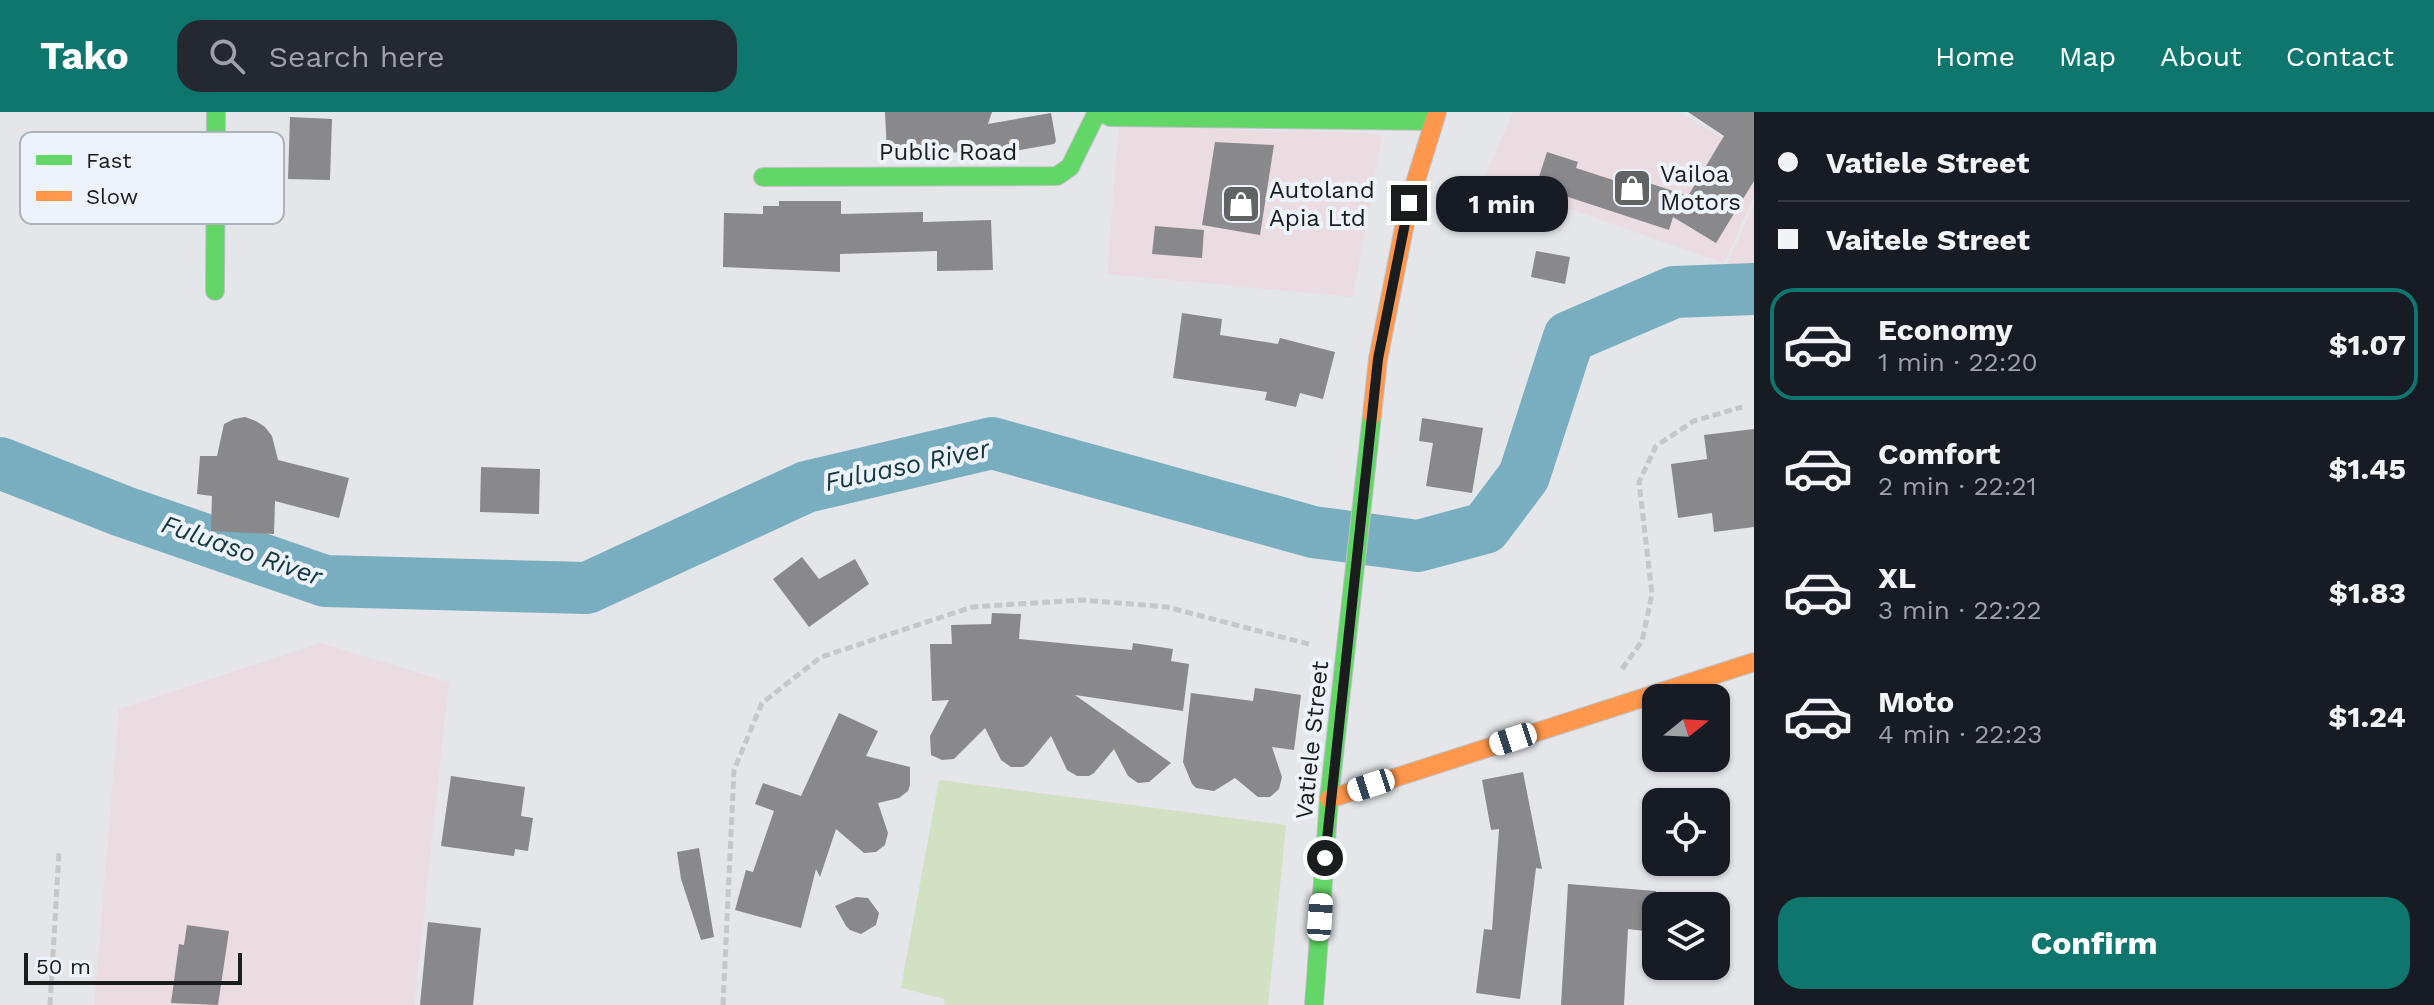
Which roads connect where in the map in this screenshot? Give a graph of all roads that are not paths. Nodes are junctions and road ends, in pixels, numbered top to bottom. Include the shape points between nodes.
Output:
1 (216, 112) edge
2 (1099, 112) edge
3 (1435, 116) edge
4 (216, 132) edge
5 (763, 177) dead end
6 (215, 224) edge
7 (215, 291) dead end
8 (1754, 662) edge
9 (1329, 799) junction
10 (1314, 1005) edge

1 - 4 street
2 - 3 street, Public Road via 1110,117
2 - 5 street, Public Road via 1070,167 1057,176
3 - 9 street, Vatiele Street via 1409,203 1378,359
6 - 7 street
8 - 9 street
9 - 10 street, Vatiele Street

